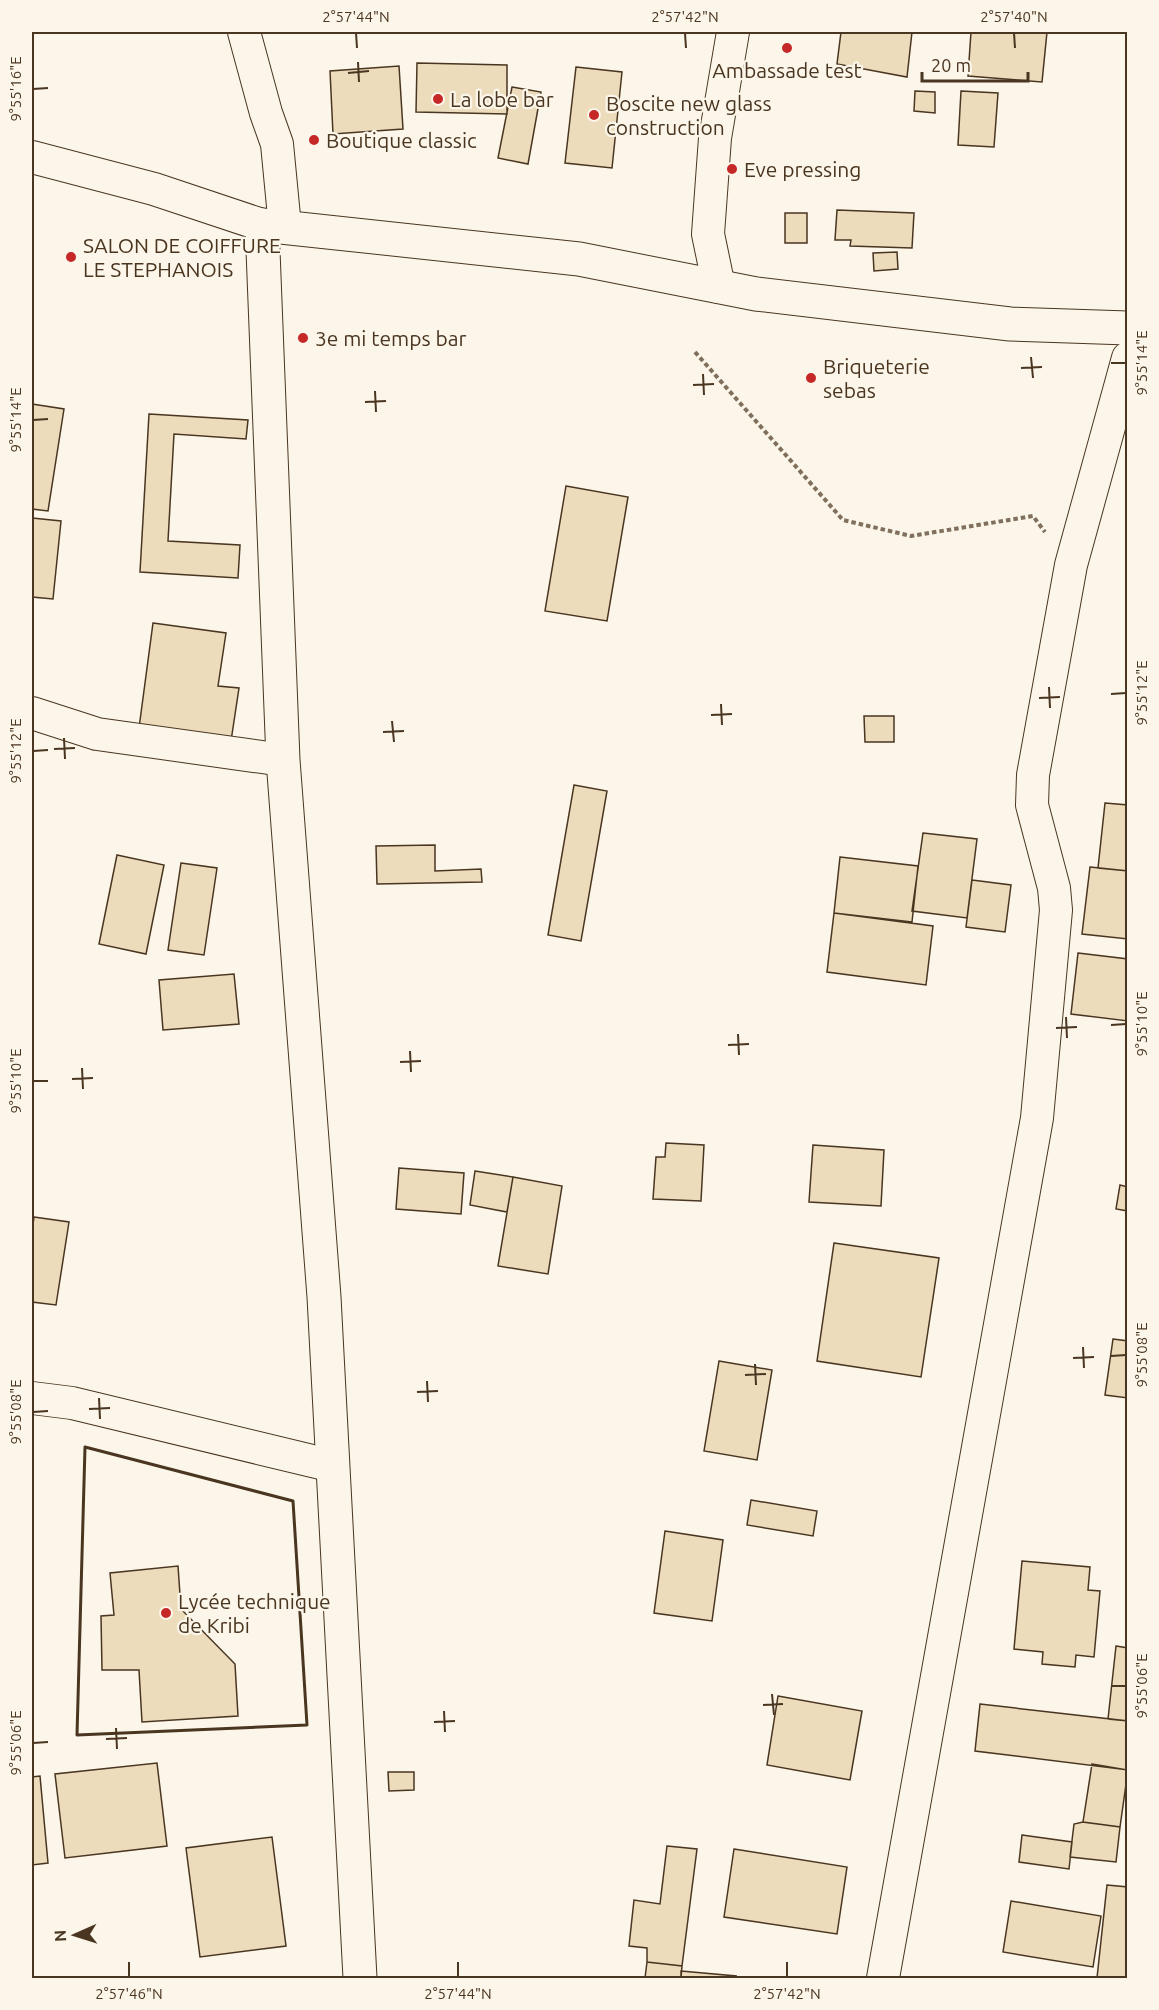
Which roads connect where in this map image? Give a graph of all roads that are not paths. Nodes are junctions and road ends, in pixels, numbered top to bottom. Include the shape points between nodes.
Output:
1 (244, 32) edge
2 (733, 32) edge
3 (32, 157) edge
4 (273, 226) junction
5 (719, 286) junction
6 (1128, 328) edge
7 (1128, 358) edge
8 (32, 713) edge
9 (283, 760) junction
10 (32, 1398) edge
11 (333, 1466) junction
12 (360, 1978) edge
13 (883, 1978) edge

1 - 4 street via 277,144
2 - 5 street via 715,138 708,234
3 - 4 street
4 - 5 street via 579,259
4 - 9 street
5 - 6 street via 756,294 1010,324
7 - 13 street via 1071,565 1033,775 1032,805 1056,910 1037,1118
8 - 9 street via 97,734
9 - 11 street
10 - 11 street
11 - 12 street

